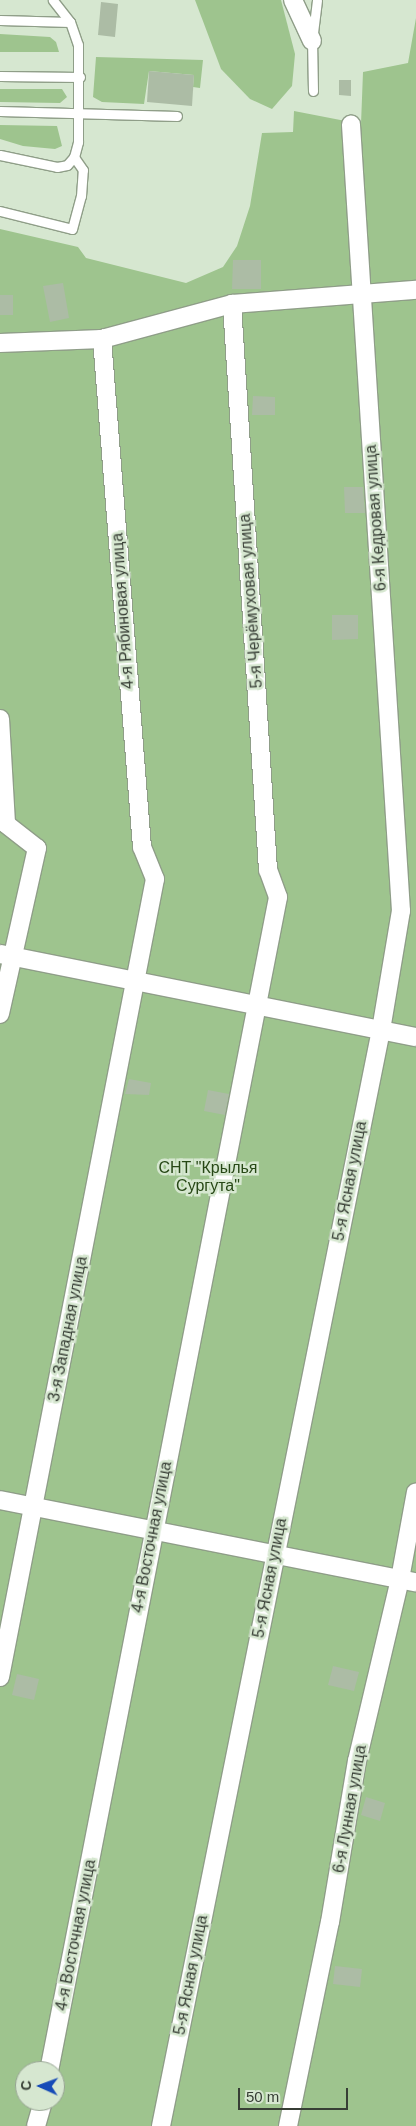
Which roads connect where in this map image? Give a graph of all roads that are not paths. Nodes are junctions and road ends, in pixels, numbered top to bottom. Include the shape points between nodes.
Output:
1 (53, 0) edge
2 (293, 0) edge
3 (317, 0) edge
4 (0, 20) edge
5 (70, 22) junction
6 (312, 41) junction
7 (0, 76) edge
8 (80, 77) junction
9 (313, 91) dead end
10 (0, 111) edge
11 (78, 113) junction
12 (177, 116) dead end
13 (351, 125) dead end
14 (0, 155) edge
15 (74, 157) junction
16 (0, 211) edge
17 (416, 290) edge
18 (362, 292) junction
19 (232, 304) junction
20 (102, 339) junction
21 (0, 343) edge
22 (0, 720) edge
23 (155, 879) joint
24 (278, 897) joint
25 (408, 912) edge
26 (6, 955) edge
27 (137, 982) junction
28 (256, 1004) junction
29 (0, 1014) edge
30 (381, 1030) junction
31 (416, 1037) edge
32 (416, 1492) edge
33 (0, 1500) edge
34 (33, 1507) junction
35 (153, 1531) junction
36 (275, 1553) junction
37 (408, 1580) edge
38 (0, 1677) edge
39 (51, 2061) edge
40 (40, 2111) edge
41 (36, 2126) edge
42 (161, 2126) edge
43 (288, 2126) edge

1 - 5 lane
2 - 6 street
3 - 6 lane
4 - 5 lane
5 - 8 lane via 78,45
6 - 9 lane
7 - 8 lane
8 - 11 lane
10 - 11 lane
11 - 12 lane
11 - 15 lane
13 - 18 street, 6-я Кедровая улица
14 - 15 lane via 57,167 68,165
15 - 16 lane via 83,170 81,196 72,229
17 - 18 street
18 - 19 street
18 - 25 street, 6-я Кедровая улица
19 - 20 street
19 - 24 street, 5-я Черёмуховая улица via 268,870
20 - 21 street
20 - 23 street, 4-я Рябиновая улица via 142,847
22 - 26 street via 6,824 37,848
23 - 27 street, 3-я Западная улица
24 - 28 street, 4-я Восточная улица
25 - 30 street, 6-я Кедровая улица
26 - 27 street
26 - 29 street
27 - 28 street
27 - 34 street, 3-я Западная улица
28 - 30 street
28 - 35 street, 4-я Восточная улица
30 - 31 street
30 - 36 street, 5-я Ясная улица
32 - 37 street, 6-я Лунная улица
33 - 34 street
34 - 35 street
34 - 38 street, 3-я Западная улица
35 - 36 street
35 - 39 street, 4-я Восточная улица
36 - 37 street
36 - 42 street, 5-я Ясная улица
37 - 43 street, 6-я Лунная улица via 357,1761 330,1922
40 - 41 street

